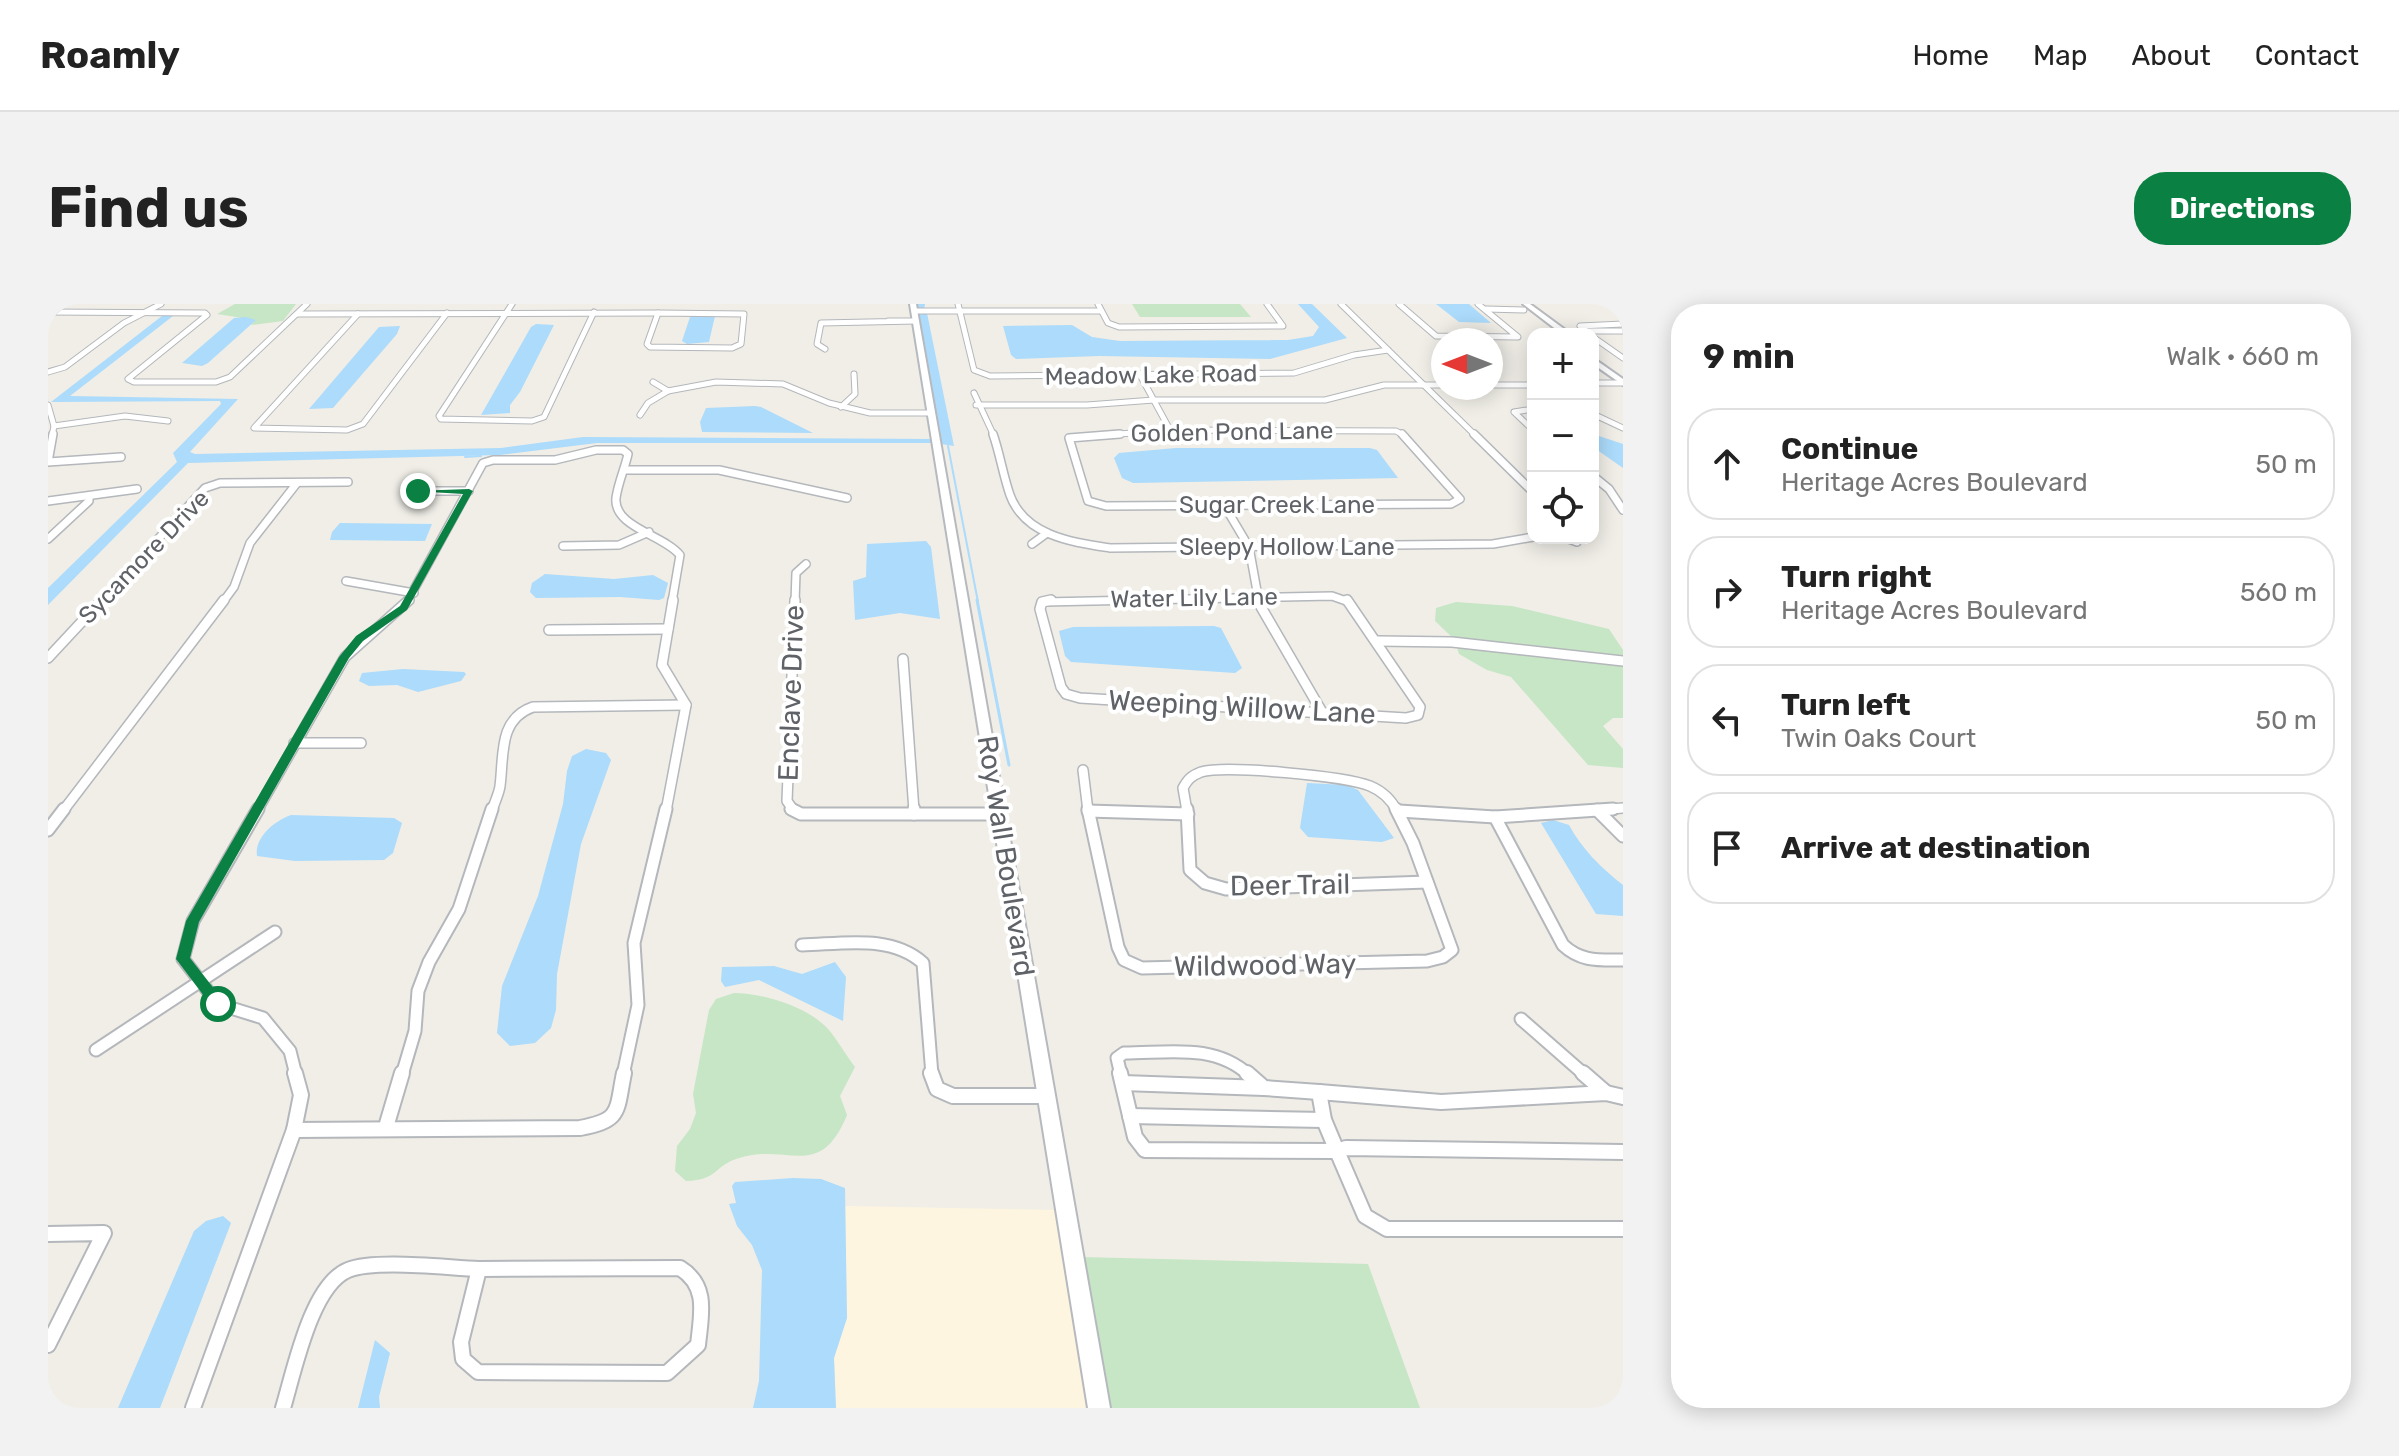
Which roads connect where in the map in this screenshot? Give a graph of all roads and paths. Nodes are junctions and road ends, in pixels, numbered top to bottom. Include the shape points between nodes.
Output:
1 (161, 304) edge
2 (307, 304) edge
3 (512, 304) edge
4 (567, 304) edge
5 (1098, 304) edge
6 (1267, 304) edge
7 (1341, 304) edge
8 (1399, 304) edge
9 (1478, 304) edge
10 (1517, 304) edge
11 (959, 308) edge
12 (1528, 308) edge
13 (1485, 309) junction
14 (1101, 311) junction
15 (48, 312) edge
16 (145, 312) junction
17 (507, 312) junction
18 (563, 312) junction
19 (594, 312) junction
20 (915, 312) edge
21 (447, 313) junction
22 (658, 313) junction
23 (297, 314) junction
24 (358, 314) junction
25 (1623, 324) edge
26 (1550, 328) edge
27 (1557, 328) edge
28 (1558, 328) edge
29 (1582, 328) edge
30 (1623, 331) edge
31 (1599, 333) edge
32 (1599, 341) edge
33 (825, 349) dead end
34 (1388, 350) junction
35 (1599, 357) edge
36 (1623, 358) edge
37 (1599, 365) edge
38 (48, 372) edge
39 (1139, 373) junction
40 (854, 374) dead end
41 (1623, 375) edge
42 (653, 382) dead end
43 (1623, 384) edge
44 (1423, 385) junction
45 (1431, 385) edge
46 (1503, 385) edge
47 (1527, 385) edge
48 (1599, 385) edge
49 (668, 391) junction
50 (974, 393) dead end
51 (1154, 400) junction
52 (48, 405) edge
53 (976, 405) junction
54 (841, 407) junction
55 (1527, 410) edge
56 (932, 413) junction
57 (640, 415) dead end
58 (1599, 417) edge
59 (168, 421) dead end
60 (1527, 424) edge
61 (54, 426) junction
62 (1623, 428) edge
63 (1170, 430) junction
64 (121, 457) dead end
65 (48, 462) edge
66 (625, 470) junction
67 (1599, 481) edge
68 (348, 482) dead end
69 (297, 483) junction
70 (1527, 486) edge
71 (137, 489) dead end
72 (418, 491) dead end
73 (469, 491) junction
74 (89, 496) junction
75 (847, 498) dead end
76 (1460, 499) joint
77 (48, 501) edge
78 (1093, 504) joint
79 (1224, 505) junction
80 (1623, 510) edge
81 (649, 532) junction
82 (1047, 533) junction
83 (48, 539) edge
84 (1527, 539) edge
85 (1032, 544) dead end
86 (563, 546) dead end
87 (1249, 547) junction
88 (806, 564) dead end
89 (346, 581) dead end
90 (414, 593) junction
91 (1256, 597) junction
92 (668, 629) junction
93 (549, 630) dead end
94 (1378, 641) junction
95 (48, 658) edge
96 (903, 659) dead end
97 (1623, 661) edge
98 (1066, 694) joint
99 (686, 705) junction
100 (1322, 712) junction
101 (294, 743) junction
102 (361, 743) dead end
103 (1083, 770) dead end
104 (1623, 808) edge
105 (1597, 810) junction
106 (1088, 811) junction
107 (1399, 811) junction
108 (914, 814) junction
109 (999, 814) junction
110 (1188, 814) junction
111 (1495, 817) junction
112 (48, 830) edge
113 (1623, 836) edge
114 (1427, 882) junction
115 (275, 932) dead end
116 (802, 945) dead end
117 (1623, 960) edge
118 (201, 983) junction
119 (1521, 1019) dead end
120 (96, 1050) dead end
121 (1123, 1083) junction
122 (1264, 1088) junction
123 (1319, 1091) junction
124 (1606, 1093) junction
125 (1045, 1096) junction
126 (1623, 1097) edge
127 (1130, 1116) junction
128 (1324, 1120) junction
129 (386, 1127) junction
130 (294, 1130) junction
131 (1337, 1151) junction
132 (1623, 1152) edge
133 (1623, 1229) edge
134 (48, 1234) edge
135 (479, 1269) junction
136 (48, 1345) edge
137 (193, 1408) edge
138 (283, 1408) edge
139 (1099, 1408) edge

1 - 16 street
2 - 23 street
3 - 17 street
4 - 18 street
5 - 14 street
6 - 14 street via 1283,326 1119,327 1108,323
7 - 34 street
8 - 13 street via 1436,336 1518,337
9 - 13 street
10 - 12 street
11 - 14 street
11 - 20 street
11 - 39 street, Meadow Lake Road via 979,374
12 - 13 street
12 - 26 street
12 - 27 street
12 - 28 street
15 - 16 street
16 - 23 street via 207,315 128,379 134,382 224,380
16 - 38 street via 65,367
17 - 18 street
17 - 19 street via 441,419 544,417
17 - 21 street
18 - 19 street
19 - 22 street
20 - 33 street via 888,321 821,323 817,344
20 - 56 street, Roy Wall Boulevard
21 - 24 street
21 - 24 street via 363,424 347,430 254,428
22 - 22 street via 650,347 741,344 744,314
23 - 24 street
25 - 29 street
30 - 31 street
32 - 36 street
34 - 39 street, Meadow Lake Road via 1294,373
34 - 44 street
35 - 41 street
37 - 43 street
39 - 51 street
40 - 54 street via 855,394
42 - 49 street
43 - 48 street
44 - 45 street
44 - 51 street via 1384,385 1325,400
44 - 70 street
46 - 47 street
49 - 54 street via 699,383 772,382
49 - 57 street
50 - 53 street
51 - 53 street
51 - 63 street
52 - 61 street
53 - 82 street via 991,428 1013,502 1022,518
54 - 56 street via 870,413
55 - 60 street via 1514,412
56 - 109 street, Roy Wall Boulevard
58 - 62 street
59 - 61 street via 96,418
61 - 65 street
63 - 76 street, Golden Pond Lane via 1396,431
63 - 78 street, Golden Pond Lane via 1069,438
64 - 65 street
66 - 73 street via 628,454 613,449 555,460 493,460 483,463
66 - 75 street via 719,470
66 - 81 street via 618,512
67 - 80 street
68 - 69 street, Sycamore Drive
69 - 95 street, Sycamore Drive via 220,483 205,488
69 - 112 street via 250,543 234,587
71 - 74 street
72 - 73 street
73 - 90 street
74 - 77 street
74 - 83 street
76 - 79 street, Sugar Creek Lane via 1451,504
78 - 79 street, Sugar Creek Lane
79 - 87 street
81 - 86 street via 618,547
81 - 92 street via 667,538 680,555
82 - 85 street
82 - 87 street, Sleepy Hollow Lane via 1110,548
84 - 87 street, Sleepy Hollow Lane via 1493,544
87 - 91 street
88 - 108 street, Enclave Drive via 796,573 787,801 801,814
89 - 90 street
90 - 101 street via 404,608 359,638
91 - 94 street, Water Lily Lane via 1346,599
91 - 98 street, Water Lily Lane via 1042,602
91 - 100 street
92 - 93 street
92 - 99 street via 662,665
94 - 97 street via 1452,642
94 - 100 street, Weeping Willow Lane via 1420,707 1418,715
96 - 108 street
98 - 100 street, Weeping Willow Lane
99 - 129 street via 533,707 512,720 500,759 500,786 459,909 418,991 415,1031
99 - 129 street via 634,943 638,1005 616,1111 606,1123 589,1127
101 - 102 street
101 - 118 street via 193,921 183,959
103 - 106 street, Wildwood Way
104 - 105 street
105 - 111 street
105 - 113 street
106 - 110 street
106 - 114 street, Wildwood Way via 1118,947 1124,960 1142,968 1443,957 1452,950
107 - 110 street, Deer Trail via 1385,794 1347,778 1205,771 1190,777 1183,788
107 - 111 street
107 - 114 street, Wildwood Way
108 - 109 street, Enclave Drive
109 - 125 street, Roy Wall Boulevard
110 - 114 street, Deer Trail via 1190,870 1205,883 1226,889
111 - 117 street via 1559,940 1572,954 1589,960
115 - 118 street
116 - 125 street via 895,945 914,951 923,963 931,1072 937,1089 953,1096
118 - 120 street
118 - 130 street via 218,1004 263,1018 290,1051 301,1095
119 - 124 street
121 - 122 street
121 - 122 street via 1117,1058 1124,1053 1212,1053 1235,1062
121 - 127 street
122 - 123 street
123 - 124 street via 1441,1102
123 - 128 street
124 - 126 street
125 - 139 street, Roy Wall Boulevard
127 - 128 street
127 - 131 street via 1145,1150
128 - 131 street
129 - 130 street
130 - 137 street
131 - 132 street
131 - 133 street via 1365,1216 1387,1229
134 - 136 street via 104,1233
135 - 135 street via 680,1268 693,1274 702,1288 698,1345 667,1373 478,1372 463,1359 461,1342
135 - 138 street via 359,1268 336,1277 319,1303

